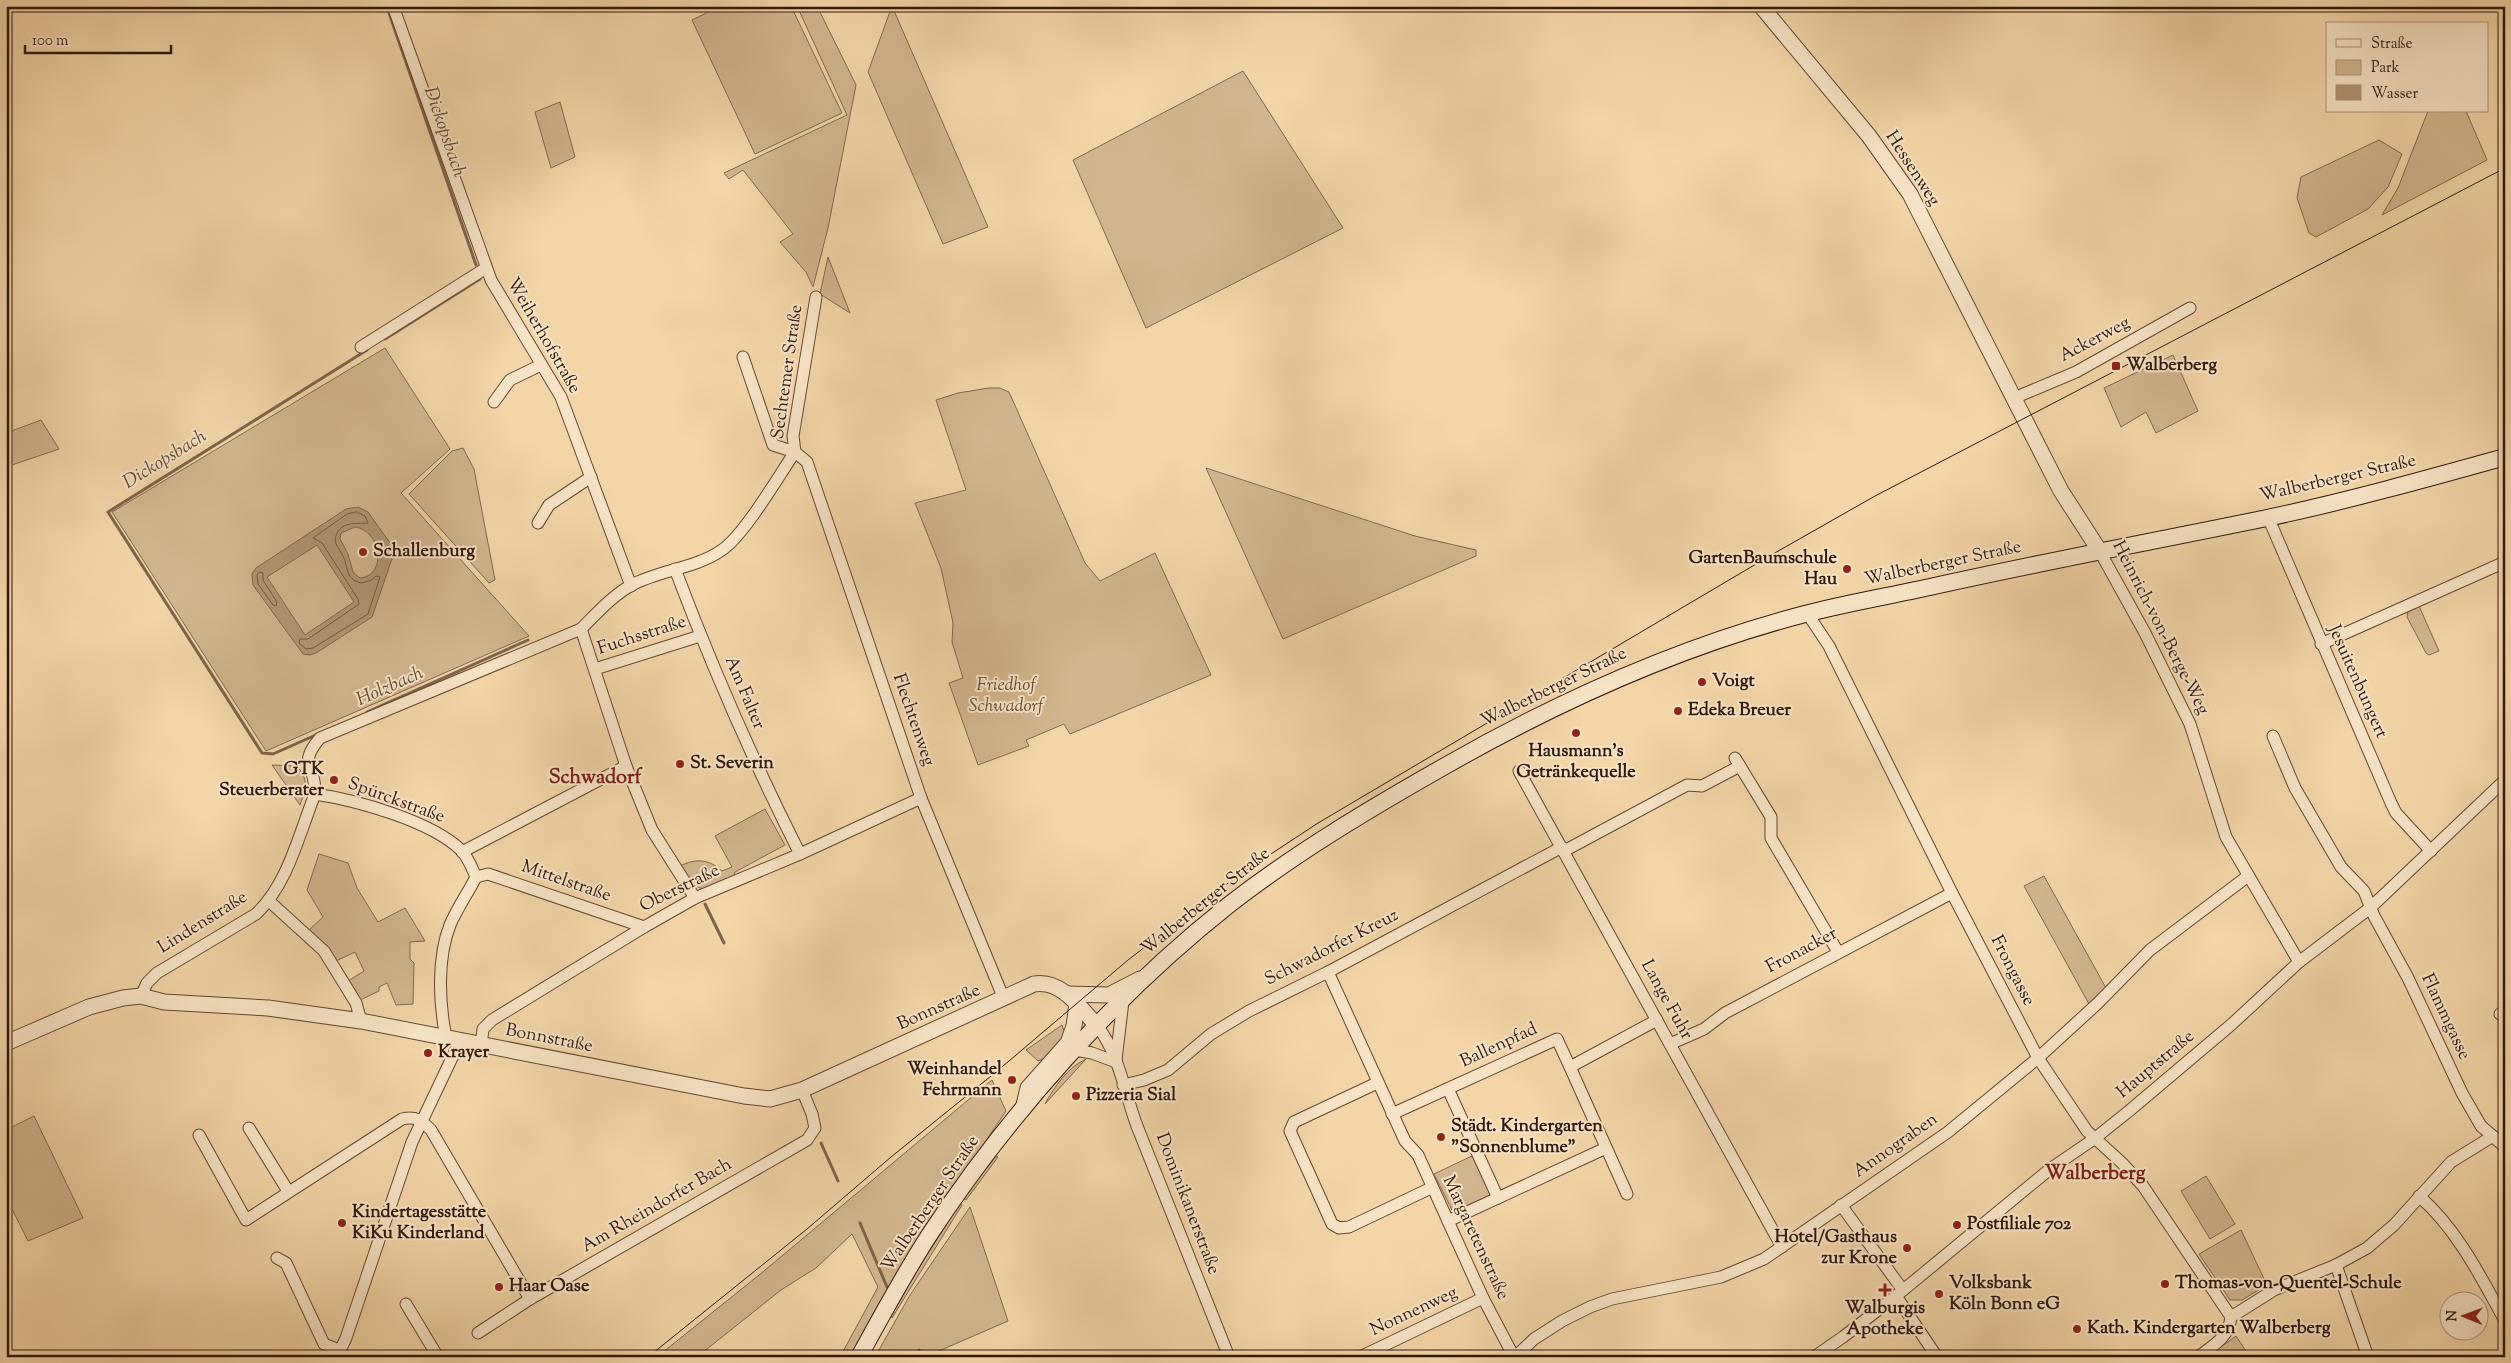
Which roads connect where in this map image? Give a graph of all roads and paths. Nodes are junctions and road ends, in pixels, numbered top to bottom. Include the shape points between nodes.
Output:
1 (393, 6) edge
2 (1761, 6) edge
3 (486, 268) junction
4 (816, 297) dead end
5 (2190, 308) dead end
6 (361, 347) dead end
7 (742, 357) dead end
8 (541, 365) junction
9 (2014, 398) junction
10 (494, 402) dead end
11 (795, 452) junction
12 (2505, 457) edge
13 (591, 477) junction
14 (2268, 517) junction
15 (538, 523) dead end
16 (2099, 550) junction
17 (2505, 562) edge
18 (675, 569) junction
19 (631, 586) junction
20 (1807, 613) junction
21 (581, 629) junction
22 (700, 636) junction
23 (2321, 644) junction
24 (595, 670) junction
25 (2273, 736) dead end
26 (626, 766) junction
27 (1519, 771) dead end
28 (2505, 780) edge
29 (315, 794) junction
30 (921, 798) junction
31 (1563, 849) junction
32 (2431, 851) junction
33 (462, 852) junction
34 (800, 854) junction
35 (2248, 876) junction
36 (476, 877) junction
37 (1952, 893) junction
38 (695, 898) junction
39 (269, 901) junction
40 (2370, 908) junction
41 (644, 927) junction
42 (1838, 952) junction
43 (2299, 962) junction
44 (1328, 972) junction
45 (141, 996) junction
46 (1116, 998) junction
47 (1004, 999) junction
48 (1072, 999) junction
49 (1657, 1020) junction
50 (361, 1021) junction
51 (1098, 1027) junction
52 (453, 1039) junction
53 (6, 1043) edge
54 (1670, 1044) junction
55 (481, 1045) junction
56 (1076, 1050) junction
57 (2038, 1058) junction
58 (1116, 1062) junction
59 (1570, 1067) junction
60 (1377, 1083) junction
61 (1122, 1085) junction
62 (1448, 1089) junction
63 (802, 1090) junction
64 (1023, 1109) junction
65 (1392, 1114) junction
66 (421, 1120) junction
67 (249, 1128) dead end
68 (199, 1136) dead end
69 (2493, 1136) junction
70 (2094, 1139) junction
71 (2504, 1146) edge
72 (1606, 1148) junction
73 (1431, 1188) junction
74 (288, 1191) junction
75 (1627, 1194) dead end
76 (2419, 1196) junction
77 (1498, 1198) junction
78 (1841, 1205) junction
79 (1448, 1221) junction
80 (1782, 1247) junction
81 (276, 1258) dead end
82 (2336, 1265) junction
83 (1899, 1292) junction
84 (1484, 1298) junction
85 (530, 1299) junction
86 (406, 1304) dead end
87 (2231, 1317) junction
88 (2505, 1320) edge
89 (478, 1333) dead end
90 (338, 1353) edge
91 (438, 1357) edge
92 (860, 1357) edge
93 (1229, 1357) edge
94 (1360, 1357) edge
95 (1514, 1357) edge
96 (1814, 1357) edge
97 (1937, 1357) edge
98 (2198, 1357) edge
99 (2368, 1357) edge

1 - 3 street, Weiherhofstraße
2 - 9 street, Hessenweg via 1869,136 1910,194
3 - 6 street, Weiherhofstraße
3 - 8 street, Weiherhofstraße
4 - 11 street, Sechtemer Straße via 793,436
5 - 9 street, Ackerweg via 2076,372
7 - 11 street, Sechtemer Straße via 773,445
8 - 10 street via 510,380
8 - 13 street, Weiherhofstraße via 561,397
9 - 16 street, Heinrich-von-Berge-Weg via 2061,491
11 - 18 street, Sechtemer Straße via 737,537 723,550
11 - 30 street, Flechtenweg via 807,462
12 - 14 main road, Walberberger Straße via 2410,484
13 - 15 street via 549,505
13 - 19 street, Weiherhofstraße
14 - 16 main road, Walberberger Straße
14 - 23 street, Jesuitenbungert
16 - 20 main road, Walberberger Straße
16 - 35 street, Heinrich-von-Berge-Weg via 2190,724 2226,837
17 - 23 street
18 - 19 street, Sechtemer Straße
18 - 22 street, Am Falter
19 - 21 street, Sechtemer Straße
20 - 37 street, Frongasse via 1829,646
20 - 46 main road, Walberberger Straße via 1630,672 1501,734 1386,799 1286,863 1229,905
21 - 24 street
21 - 29 street via 320,738 309,752 308,762 316,780
22 - 24 street, Fuchsstraße
22 - 34 street, Am Falter via 762,779
23 - 32 street, Jesuitenbungert via 2396,813
24 - 26 street
25 - 40 street, Flammgasse via 2295,788 2341,867 2364,891
26 - 33 street
26 - 38 street via 652,830
27 - 31 street, Lange Fuhr
28 - 32 street, Hauptstraße
29 - 33 street, Spürckstraße via 344,798 408,820 447,839
29 - 39 street, Lindenstraße via 280,884
30 - 34 street, Oberstraße
30 - 47 street, Flechtenweg
31 - 42 street, Schwadorfer Kreuz via 1687,785 1702,786 1737,762 1771,817 1771,838
31 - 44 street, Schwadorfer Kreuz
31 - 49 street, Lange Fuhr
32 - 40 street, Hauptstraße
33 - 36 street, Spürckstraße
34 - 38 street, Oberstraße
35 - 43 street, Heinrich-von-Berge-Weg
35 - 57 street, Annograben via 2150,950
36 - 41 street, Mittelstraße via 488,874
36 - 52 street via 450,925 442,954 442,1017
37 - 42 street, Fronacker
37 - 57 street, Frongasse
38 - 41 street, Oberstraße
39 - 45 street, Lindenstraße via 256,914 156,973
39 - 50 street via 324,951 356,1003
40 - 43 street, Hauptstraße
40 - 69 street, Flammgasse via 2408,978 2462,1093 2481,1126
41 - 55 street, Oberstraße via 492,1020 483,1029
42 - 54 street, Fronacker via 1725,1013 1704,1029
43 - 70 street, Hauptstraße via 2232,1024
44 - 60 street, Margaretenstraße
44 - 61 street, Schwadorfer Kreuz via 1249,1011 1212,1034 1168,1070
45 - 50 street, Bonnstraße via 164,1002 268,1008
45 - 53 street, Bonnstraße via 89,1007
46 - 48 street, Bonnstraße
46 - 51 main road, Walberberger Straße
46 - 58 street, Dominikanerstraße
47 - 48 street, Bonnstraße via 1043,983 1058,987
47 - 63 street, Bonnstraße
48 - 51 street, Bonnstraße
48 - 64 street via 1074,1026 1068,1043 1028,1088
49 - 54 street, Lange Fuhr
49 - 59 street
50 - 52 street, Bonnstraße
51 - 56 main road, Walberberger Straße
51 - 58 street, Dominikanerstraße
52 - 55 street, Bonnstraße
52 - 66 street
54 - 80 street, Lange Fuhr
55 - 63 street, Bonnstraße via 744,1096 770,1098
56 - 58 street
56 - 64 main road, Walberberger Straße
57 - 70 street, Frongasse
57 - 78 street, Annograben via 1948,1132
58 - 61 street, Dominikanerstraße
59 - 62 street, Ballenpfad via 1556,1039
59 - 72 street
60 - 65 street, Margaretenstraße
60 - 73 street via 1294,1122 1290,1130 1332,1224 1339,1228 1348,1227
61 - 93 street, Dominikanerstraße
62 - 65 street, Ballenpfad
62 - 77 street
63 - 85 street, Am Rheindorfer Bach via 815,1128 807,1140
64 - 92 main road, Walberberger Straße via 927,1239
65 - 73 street, Margaretenstraße via 1405,1141 1418,1155
66 - 74 street via 413,1117 402,1120
66 - 85 street via 431,1130
66 - 90 street via 346,1338
67 - 74 street
68 - 74 street via 246,1220
69 - 71 street, Flammgasse
69 - 76 street via 2451,1162
70 - 83 street, Hauptstraße via 2050,1169
70 - 87 street, Frongasse via 2143,1186
72 - 75 street
72 - 77 street
73 - 79 street, Margaretenstraße
76 - 82 street via 2394,1225 2367,1248
76 - 88 street via 2438,1212
77 - 79 street
78 - 80 street, Annograben
78 - 83 street
79 - 84 street, Margaretenstraße
80 - 95 street, Annograben via 1735,1273 1612,1299 1590,1307 1541,1334
81 - 90 street via 286,1263 324,1344
82 - 87 street via 2274,1290
82 - 99 street
83 - 96 street, Hauptstraße
83 - 97 street
84 - 94 street, Nonnenweg
84 - 95 street, Margaretenstraße
85 - 89 street, Am Rheindorfer Bach
86 - 91 street
87 - 98 street via 2230,1328 2224,1337

